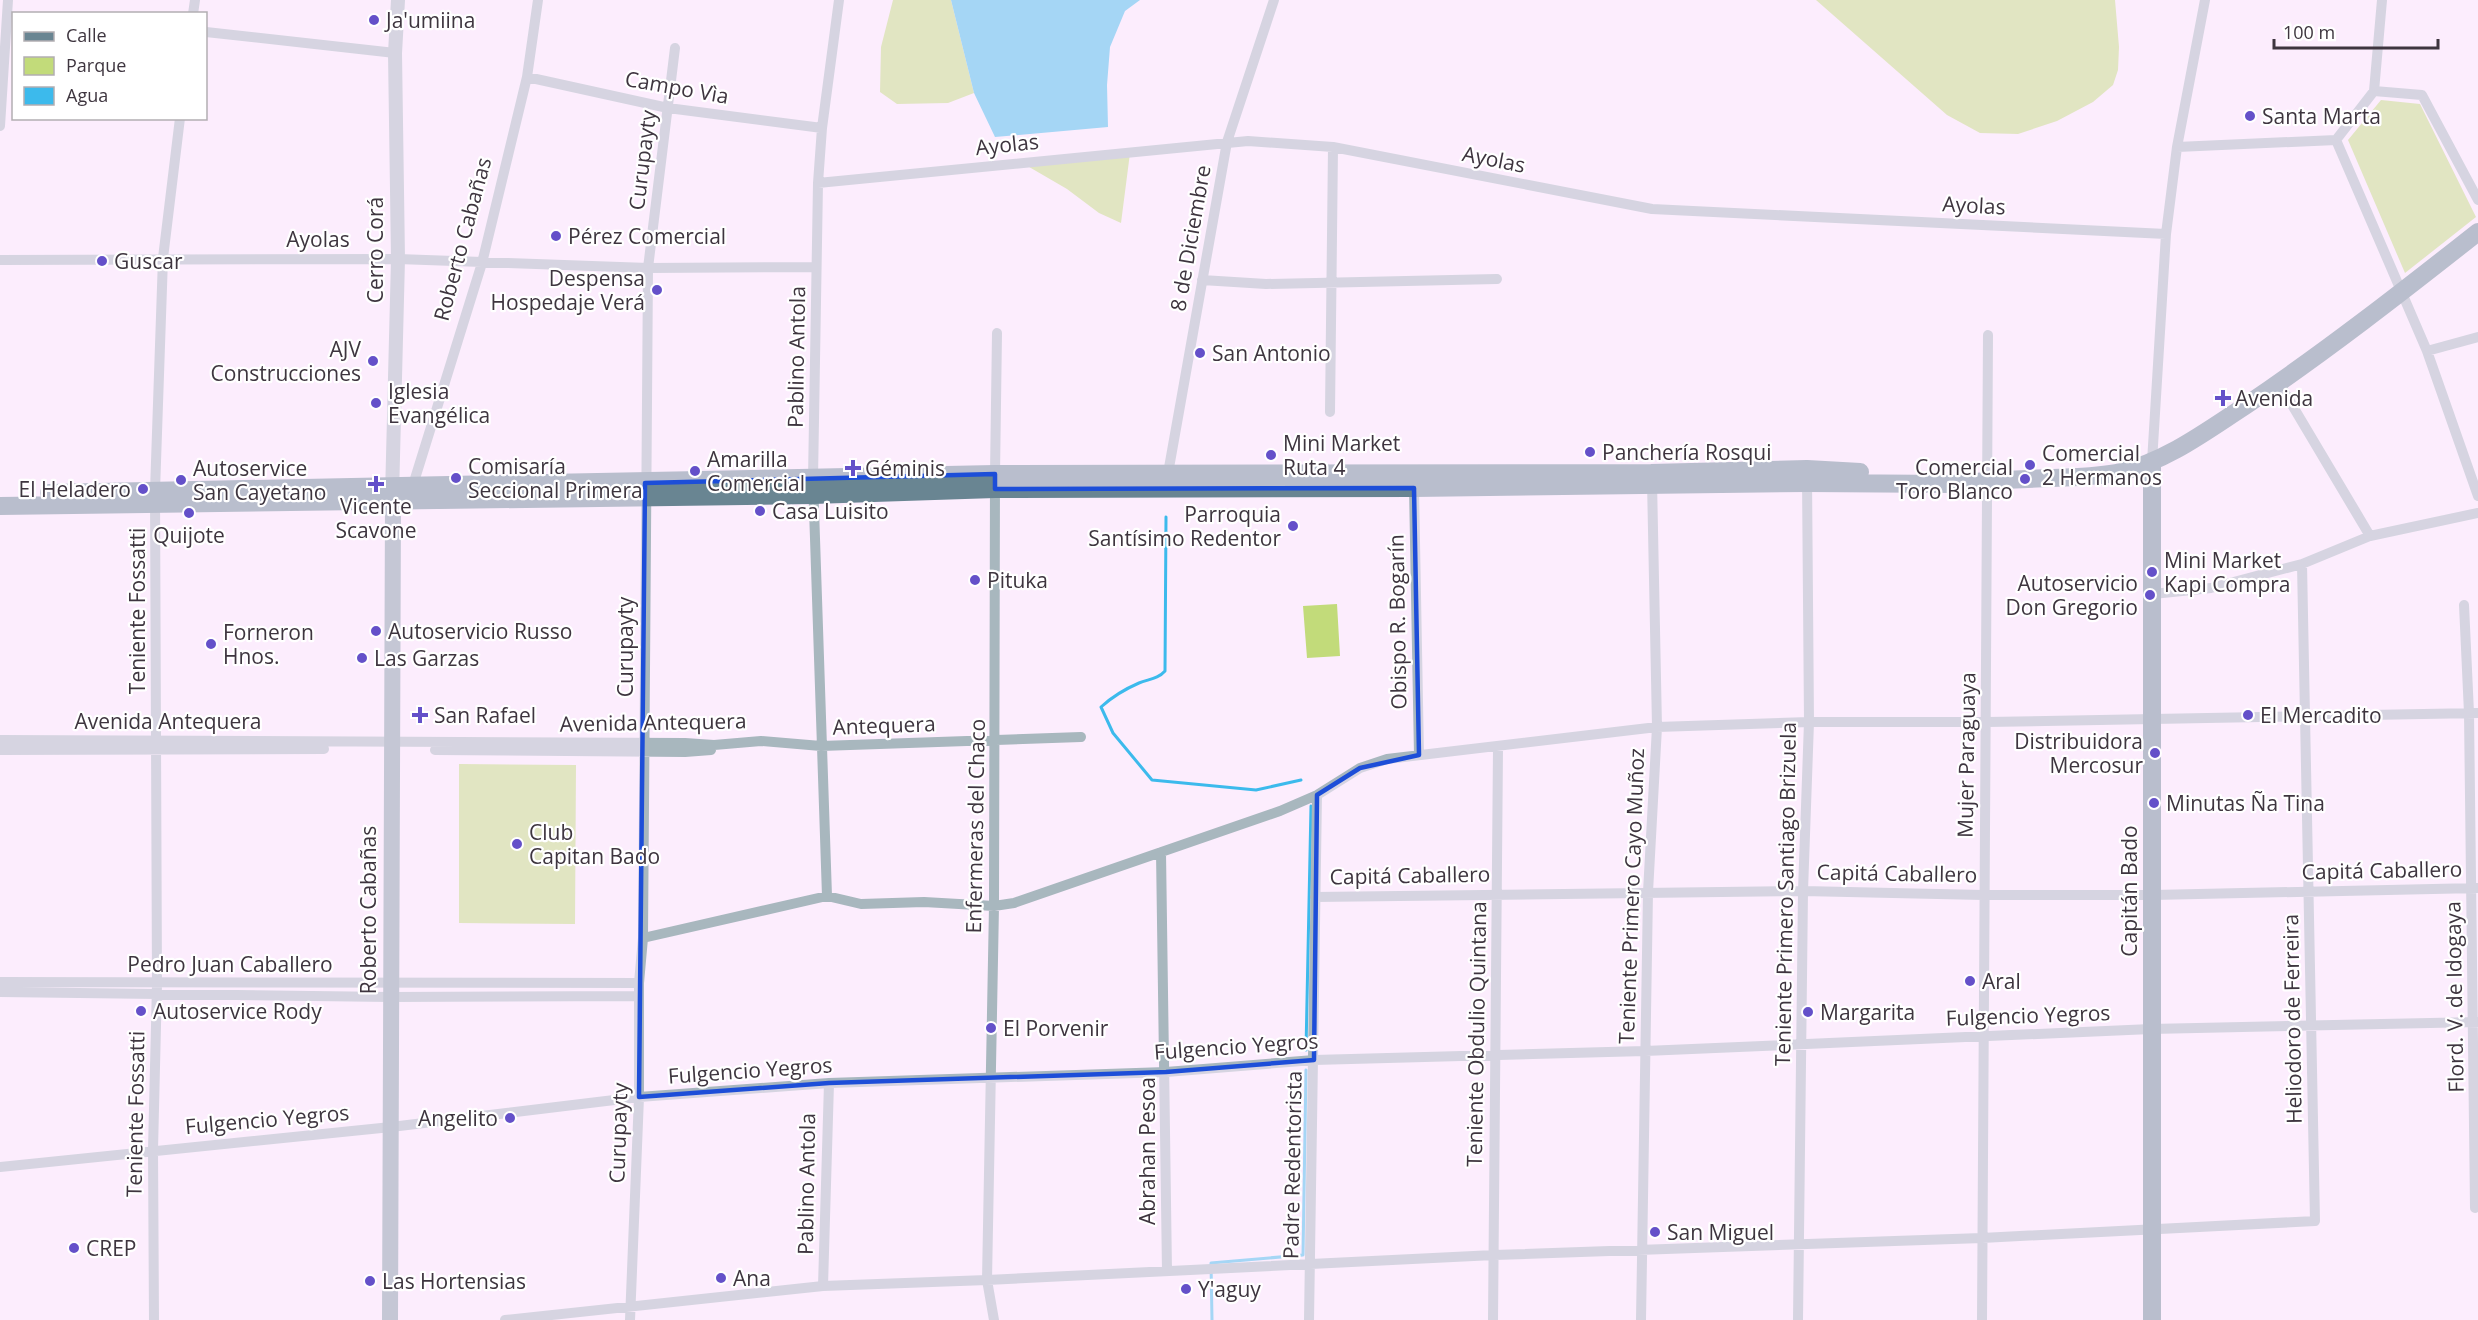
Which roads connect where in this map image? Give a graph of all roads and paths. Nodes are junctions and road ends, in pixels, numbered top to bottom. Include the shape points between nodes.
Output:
1 (8, 0) edge
2 (398, 0) edge
3 (538, 0) edge
4 (839, 0) edge
5 (1274, 0) edge
6 (2205, 0) edge
7 (2382, 0) edge
8 (207, 32) edge
9 (6, 33) edge
10 (675, 48) dead end
11 (395, 53) junction
12 (527, 77) junction
13 (2374, 91) junction
14 (668, 108) junction
15 (180, 120) edge
16 (0, 126) edge
17 (822, 128) junction
18 (2336, 140) junction
19 (1227, 142) junction
20 (1333, 147) junction
21 (2177, 147) junction
22 (818, 183) junction
23 (2478, 200) edge
24 (2478, 232) edge
25 (2166, 234) junction
26 (163, 258) junction
27 (398, 259) junction
28 (0, 260) edge
29 (482, 263) junction
30 (816, 267) junction
31 (648, 268) junction
32 (1497, 279) dead end
33 (1202, 280) junction
34 (1331, 281) junction
35 (2403, 292) junction
36 (998, 333) dead end
37 (1988, 334) dead end
38 (2478, 337) edge
39 (2427, 351) junction
40 (2278, 383) junction
41 (1330, 412) dead end
42 (2152, 462) junction
43 (1807, 476) junction
44 (1652, 480) junction
45 (995, 481) junction
46 (1167, 481) junction
47 (1981, 481) junction
48 (413, 485) junction
49 (813, 487) junction
50 (1414, 488) junction
51 (645, 490) junction
52 (0, 494) edge
53 (392, 494) junction
54 (2478, 496) edge
55 (156, 498) junction
56 (0, 506) edge
57 (2478, 513) edge
58 (2370, 536) junction
59 (2302, 564) junction
60 (2153, 594) junction
61 (2464, 604) dead end
62 (2474, 713) edge
63 (2305, 716) junction
64 (2150, 718) junction
65 (1809, 722) junction
66 (1987, 723) junction
67 (1657, 727) junction
68 (1081, 737) dead end
69 (0, 740) edge
70 (761, 741) joint
71 (995, 741) junction
72 (156, 744) junction
73 (392, 746) junction
74 (821, 746) junction
75 (644, 747) junction
76 (1498, 748) junction
77 (0, 750) edge
78 (1419, 755) junction
79 (1317, 795) junction
80 (1161, 852) junction
81 (2475, 888) edge
82 (1803, 891) junction
83 (1648, 892) junction
84 (2308, 892) junction
85 (1497, 893) junction
86 (1983, 895) junction
87 (2153, 895) junction
88 (827, 896) junction
89 (1315, 897) junction
90 (994, 906) junction
91 (643, 938) junction
92 (0, 982) edge
93 (639, 983) junction
94 (158, 984) junction
95 (390, 991) junction
96 (0, 992) edge
97 (157, 996) junction
98 (639, 996) junction
99 (2476, 1022) edge
100 (2311, 1024) junction
101 (2151, 1029) junction
102 (1983, 1036) junction
103 (1802, 1044) junction
104 (1645, 1051) junction
105 (1496, 1056) junction
106 (1314, 1060) junction
107 (1166, 1072) junction
108 (990, 1076) junction
109 (829, 1083) junction
110 (639, 1097) junction
111 (391, 1127) junction
112 (153, 1150) junction
113 (0, 1167) edge
114 (2475, 1208) dead end
115 (2151, 1230) junction
116 (1982, 1238) junction
117 (1798, 1245) junction
118 (1642, 1250) junction
119 (1494, 1255) junction
120 (1309, 1263) junction
121 (1167, 1271) junction
122 (987, 1280) junction
123 (823, 1286) junction
124 (631, 1307) junction
125 (154, 1320) edge
126 (390, 1320) edge
127 (505, 1320) edge
128 (630, 1320) edge
129 (994, 1320) edge
130 (1309, 1320) edge
131 (1493, 1320) edge
132 (1641, 1320) edge
133 (1798, 1320) edge
134 (1982, 1320) edge
135 (2152, 1320) edge

1 - 9 street
2 - 11 street, Cerro Corá
3 - 12 street, Roberto Cabañas
4 - 17 street, Pablino Antola
5 - 19 street, 8 de Diciembre
6 - 21 street
7 - 13 street
8 - 11 street
9 - 16 street
10 - 14 street, Curupayty
11 - 27 street, Cerro Corá
12 - 14 street, Campo Vìa
12 - 29 street, Roberto Cabañas
13 - 18 street
13 - 23 street via 2422,95
14 - 17 street, Campo Vìa
14 - 31 street, Curupayty
15 - 26 street, Teniente Fossatti
17 - 22 street, Pablino Antola
18 - 21 street
18 - 35 street
19 - 20 street, Ayolas
19 - 22 street, Ayolas
19 - 33 street, 8 de Diciembre
20 - 25 street, Ayolas via 1652,209
20 - 34 street
21 - 25 street
22 - 30 street, Pablino Antola
24 - 35 main road
25 - 42 street
26 - 27 street, Ayolas
26 - 28 street, Ayolas
26 - 55 street, Teniente Fossatti
27 - 29 street, Ayolas
27 - 53 street, Cerro Corá
29 - 31 street, Ayolas
29 - 48 street, Roberto Cabañas
30 - 31 street, Ayolas
30 - 49 street, Pablino Antola
31 - 51 street, Curupayty
32 - 34 street
33 - 34 street via 1266,284
33 - 46 street, 8 de Diciembre
34 - 41 street
35 - 39 street
35 - 40 main road
36 - 45 street, Enfermeras del Chaco
37 - 47 street, Mujer Paraguaya
38 - 39 street
39 - 54 street
40 - 42 main road via 2185,445
40 - 58 street
42 - 47 main road via 2095,476
42 - 60 main road, Capitán Bado
43 - 44 main road
43 - 47 main road via 1954,477
43 - 65 street, Teniente Primero Santiago Brizuela
44 - 46 main road
44 - 50 main road
44 - 67 street, Teniente Primero Cayo Muñoz
45 - 46 main road
45 - 49 main road
45 - 71 street, Enfermeras del Chaco
46 - 50 main road
47 - 66 street, Mujer Paraguaya
48 - 51 main road
48 - 53 main road
49 - 51 main road
49 - 74 street, Pablino Antola
50 - 78 street, Obispo R. Bogarín
51 - 53 main road
51 - 75 street, Curupayty
52 - 55 main road
53 - 55 main road
53 - 73 main road, Roberto Cabañas
55 - 56 main road
55 - 72 street, Teniente Fossatti
57 - 58 street
58 - 59 street
59 - 60 street via 2211,588
59 - 63 street, Heliodoro de Ferreira
60 - 64 main road, Capitán Bado
61 - 62 street, Flord. V. de Idogaya
62 - 63 street
62 - 81 street, Flord. V. de Idogaya
63 - 64 street
63 - 84 street, Heliodoro de Ferreira
64 - 66 street
64 - 87 main road, Capitán Bado
65 - 66 street
65 - 67 street
65 - 82 street, Teniente Primero Santiago Brizuela
66 - 86 street, Mujer Paraguaya
67 - 76 street
67 - 83 street, Teniente Primero Cayo Muñoz
68 - 71 street, Antequera
69 - 72 street, Avenida Antequera
70 - 74 street, Antequera
70 - 75 street, Avenida Antequera via 695,752
71 - 74 street, Antequera
71 - 90 street, Enfermeras del Chaco
72 - 73 street, Avenida Antequera
72 - 77 street, Avenida Antequera
72 - 94 street, Teniente Fossatti
73 - 75 street, Avenida Antequera
73 - 95 main road, Roberto Cabañas
74 - 88 street, Pablino Antola
75 - 91 street, Curupayty
76 - 78 street
76 - 85 street, Teniente Obdulio Quintana
78 - 79 street via 1360,768
79 - 80 street
79 - 89 street, Padre Redentorista
80 - 90 street via 1014,903
80 - 107 street, Abrahan Pesoa
81 - 84 street, Capitá Caballero
81 - 99 street, Flord. V. de Idogaya
82 - 83 street, Capitá Caballero
82 - 86 street, Capitá Caballero
82 - 103 street, Teniente Primero Santiago Brizuela
83 - 85 street, Capitá Caballero
83 - 104 street, Teniente Primero Cayo Muñoz
84 - 87 street, Capitá Caballero
84 - 100 street, Heliodoro de Ferreira
85 - 89 street, Capitá Caballero
85 - 105 street, Teniente Obdulio Quintana
86 - 87 street, Capitá Caballero
86 - 102 street, Mujer Paraguaya
87 - 101 main road, Capitán Bado
88 - 90 street via 861,904
88 - 91 street
89 - 106 street, Padre Redentorista
90 - 108 street, Enfermeras del Chaco
91 - 93 street, Curupayty
92 - 94 street, Pedro Juan Caballero
93 - 95 street, Pedro Juan Caballero
93 - 98 street, Curupayty
94 - 95 street, Pedro Juan Caballero
94 - 97 street, Teniente Fossatti
95 - 97 street, Pedro Juan Caballero
95 - 98 street, Pedro Juan Caballero
95 - 111 main road, Roberto Cabañas
96 - 97 street, Pedro Juan Caballero
97 - 112 street, Teniente Fossatti
98 - 110 street, Curupayty
99 - 100 street, Fulgencio Yegros
99 - 114 street, Flord. V. de Idogaya
100 - 101 street, Fulgencio Yegros
100 - 115 street, Heliodoro de Ferreira via 2315,1221
101 - 102 street, Fulgencio Yegros
101 - 115 main road, Capitán Bado
102 - 103 street, Fulgencio Yegros
102 - 116 street, Mujer Paraguaya
103 - 104 street, Fulgencio Yegros
103 - 117 street, Teniente Primero Santiago Brizuela
104 - 105 street, Fulgencio Yegros
104 - 118 street, Teniente Primero Cayo Muñoz
105 - 106 street, Fulgencio Yegros
105 - 119 street, Teniente Obdulio Quintana
106 - 107 street, Fulgencio Yegros
106 - 120 street, Padre Redentorista
107 - 108 street, Fulgencio Yegros
107 - 121 street, Abrahan Pesoa
108 - 109 street, Fulgencio Yegros
108 - 122 street, Enfermeras del Chaco
109 - 110 street, Fulgencio Yegros
109 - 123 street, Pablino Antola
110 - 111 street, Fulgencio Yegros
110 - 124 street, Curupayty
111 - 112 street, Fulgencio Yegros
111 - 126 main road, Roberto Cabañas
112 - 113 street, Fulgencio Yegros
112 - 125 street, Teniente Fossatti
115 - 116 street
115 - 135 main road, Capitán Bado
116 - 117 street
116 - 134 street, Mujer Paraguaya
117 - 118 street
117 - 133 street, Teniente Primero Santiago Brizuela
118 - 119 street
118 - 132 street, Teniente Primero Cayo Muñoz
119 - 120 street
119 - 131 street, Teniente Obdulio Quintana
120 - 121 street
120 - 130 street, Padre Redentorista
121 - 122 street
122 - 123 street
122 - 129 street, Enfermeras del Chaco
123 - 124 street
124 - 127 street
124 - 128 street, Curupayty

